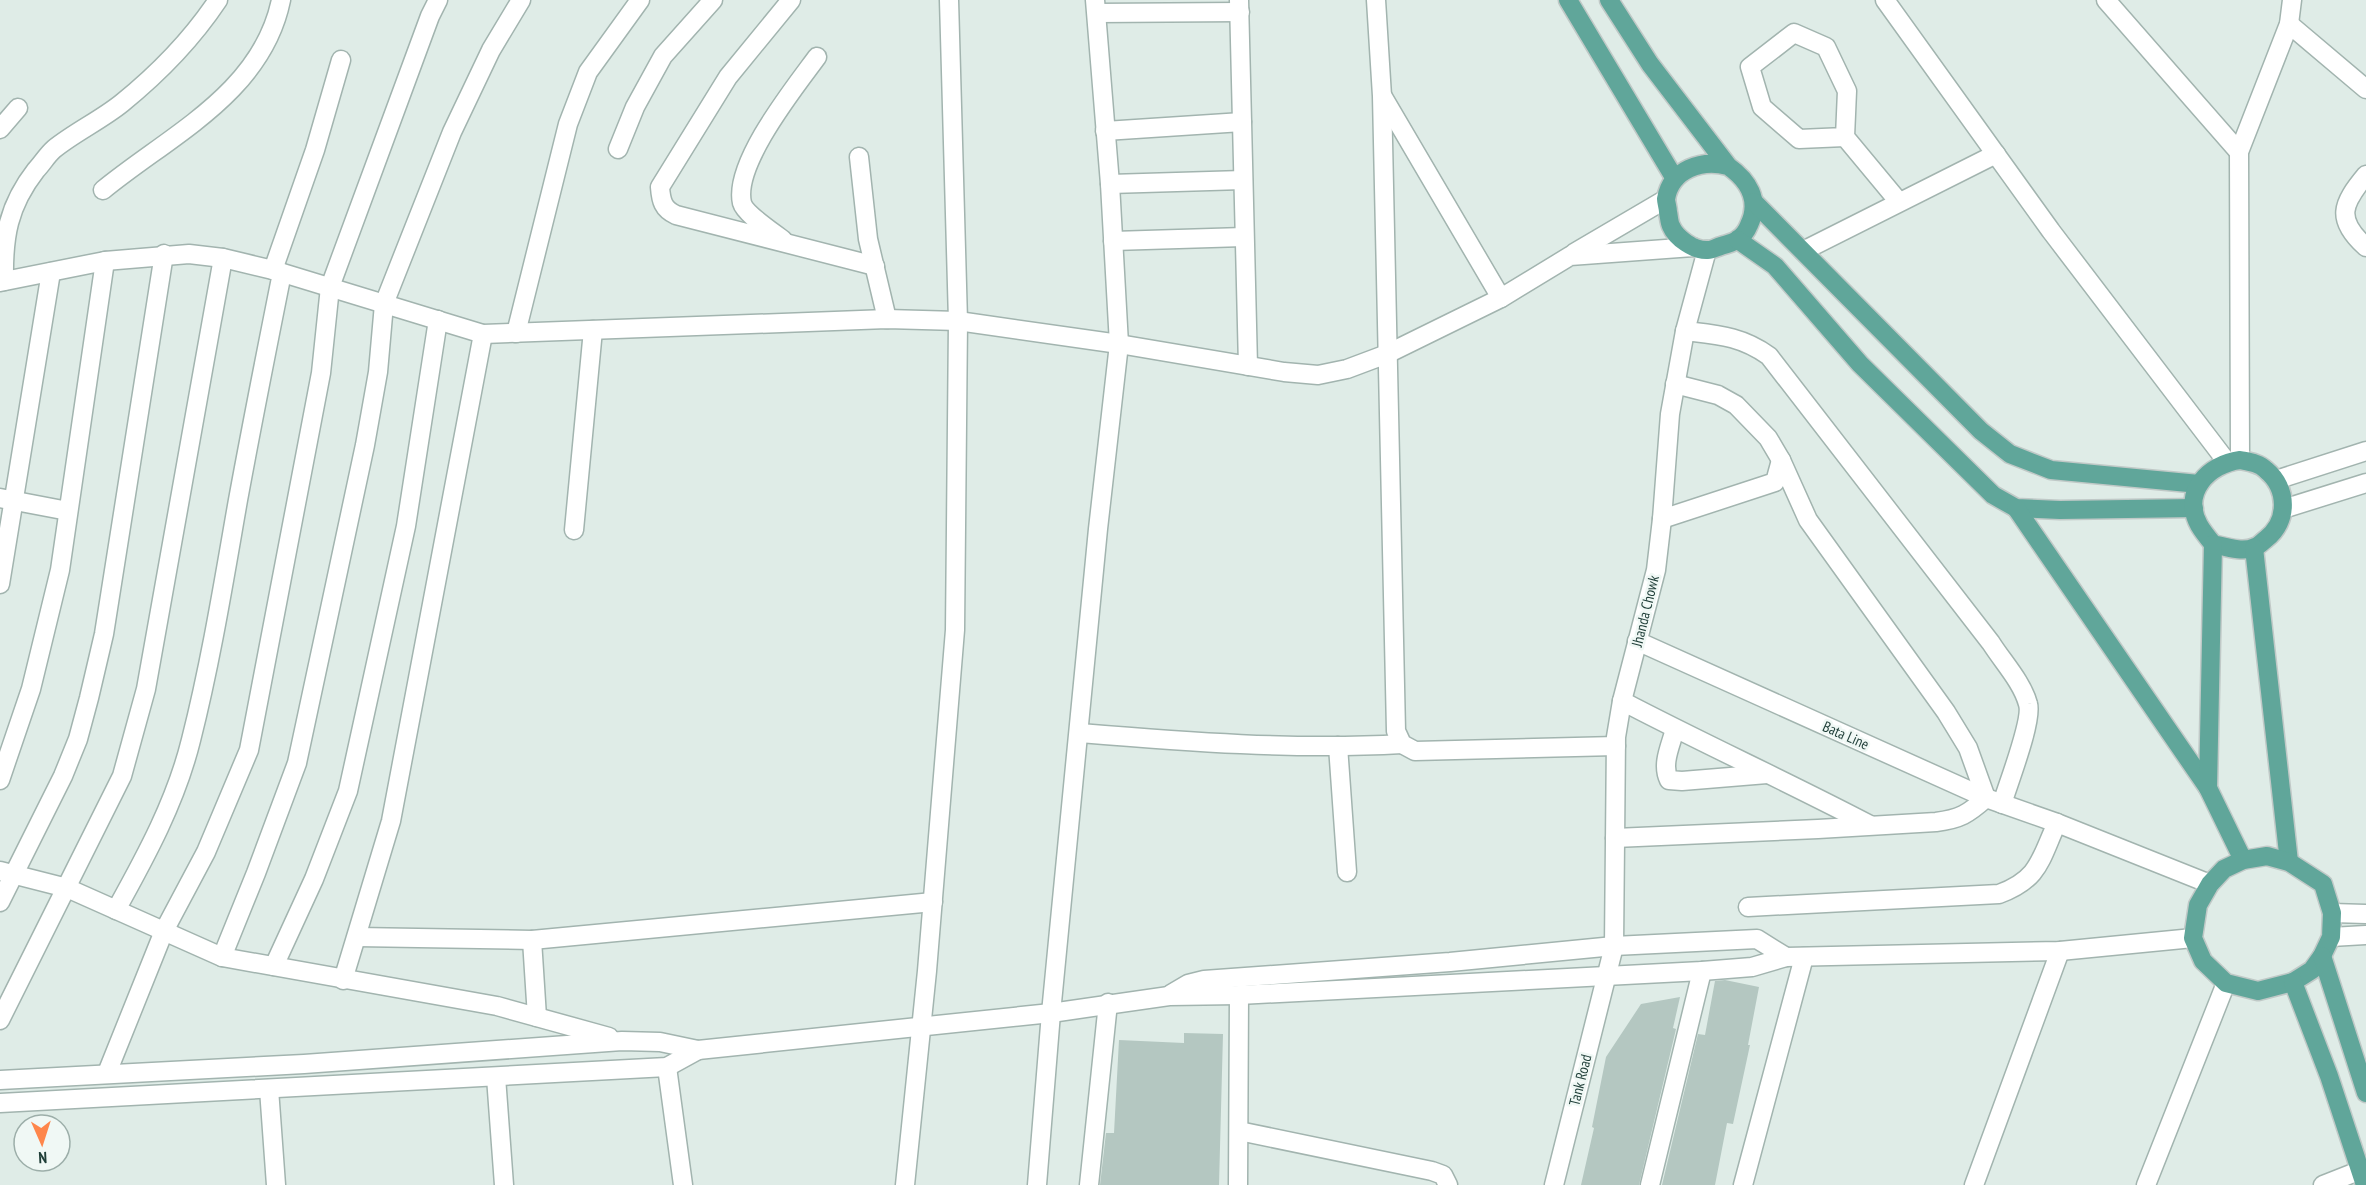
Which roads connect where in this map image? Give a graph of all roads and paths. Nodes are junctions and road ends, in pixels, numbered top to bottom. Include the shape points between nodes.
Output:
1 (218, 0) edge
2 (281, 0) edge
3 (438, 0) edge
4 (521, 0) edge
5 (640, 0) edge
6 (713, 0) edge
7 (791, 0) edge
8 (949, 0) edge
9 (1376, 0) edge
10 (1568, 0) edge
11 (1609, 0) edge
12 (1885, 0) edge
13 (2106, 0) edge
14 (2292, 0) edge
15 (1239, 6) edge
16 (1096, 7) edge
17 (2289, 24) junction
18 (818, 57) dead end
19 (341, 60) dead end
20 (2366, 89) edge
21 (1382, 96) junction
22 (18, 108) dead end
23 (1242, 122) junction
24 (0, 129) edge
25 (1105, 131) junction
26 (1845, 137) junction
27 (618, 148) dead end
28 (2239, 152) junction
29 (1996, 153) junction
30 (859, 157) dead end
31 (1728, 166) junction
32 (2366, 175) edge
33 (1675, 179) junction
34 (1243, 180) junction
35 (1110, 184) junction
36 (103, 189) dead end
37 (1666, 199) junction
38 (1754, 202) junction
39 (1899, 202) junction
40 (1244, 237) junction
41 (1738, 240) junction
42 (1113, 241) junction
43 (787, 243) junction
44 (2366, 247) edge
45 (1700, 249) junction
46 (1803, 251) junction
47 (164, 254) junction
48 (1570, 256) junction
49 (224, 258) junction
50 (105, 261) junction
51 (875, 266) junction
52 (278, 271) junction
53 (51, 272) junction
54 (2, 282) edge
55 (330, 287) junction
56 (1501, 298) junction
57 (384, 304) junction
58 (887, 319) junction
59 (438, 320) junction
60 (958, 321) junction
61 (593, 330) junction
62 (1685, 331) junction
63 (516, 333) junction
64 (483, 334) junction
65 (1119, 344) junction
66 (1387, 354) junction
67 (1248, 366) junction
68 (1675, 384) junction
69 (2366, 451) edge
70 (1781, 460) junction
71 (2234, 461) junction
72 (2276, 480) junction
73 (2366, 483) edge
74 (2199, 484) junction
75 (7, 500) edge
76 (2016, 508) junction
77 (2194, 508) junction
78 (2283, 509) junction
79 (68, 511) junction
80 (1662, 519) junction
81 (574, 530) dead end
82 (2213, 544) junction
83 (2254, 548) junction
84 (0, 584) edge
85 (1637, 641) junction
86 (1622, 701) junction
87 (1675, 729) junction
88 (1080, 733) junction
89 (1402, 744) junction
90 (1338, 746) junction
91 (1616, 746) junction
92 (1769, 774) junction
93 (0, 780) edge
94 (2208, 788) junction
95 (1994, 801) junction
96 (2056, 823) junction
97 (1871, 825) junction
98 (1615, 838) junction
99 (2243, 860) junction
100 (2289, 862) junction
101 (7, 872) edge
102 (1347, 872) dead end
103 (2210, 884) junction
104 (66, 888) junction
105 (0, 902) edge
106 (933, 902) junction
107 (1748, 907) dead end
108 (116, 910) junction
109 (2332, 913) junction
110 (2366, 914) edge
111 (164, 931) junction
112 (2366, 935) edge
113 (357, 937) junction
114 (2331, 937) junction
115 (2193, 938) junction
116 (532, 939) junction
117 (1614, 946) junction
118 (2060, 951) junction
119 (2322, 956) junction
120 (222, 957) junction
121 (1795, 957) junction
122 (274, 966) junction
123 (1702, 971) junction
124 (1607, 975) junction
125 (343, 980) junction
126 (2292, 982) junction
127 (2226, 983) junction
128 (1239, 995) junction
129 (1169, 996) junction
130 (1108, 1003) junction
131 (1051, 1013) junction
132 (537, 1017) junction
133 (0, 1020) edge
134 (921, 1025) junction
135 (622, 1041) junction
136 (698, 1050) junction
137 (667, 1067) junction
138 (107, 1073) junction
139 (496, 1077) junction
140 (0, 1080) edge
141 (270, 1089) junction
142 (2366, 1093) edge
143 (0, 1103) edge
144 (1239, 1131) junction
145 (2363, 1177) edge
146 (276, 1185) edge
147 (504, 1185) edge
148 (683, 1185) edge
149 (905, 1185) edge
150 (1037, 1185) edge
151 (1089, 1185) edge
152 (1238, 1185) edge
153 (1448, 1185) edge
154 (1554, 1185) edge
155 (1650, 1185) edge
156 (1743, 1185) edge
157 (1974, 1185) edge
158 (2146, 1185) edge
159 (2323, 1185) edge

1 - 54 street via 184,46 154,75 121,104 52,151 31,177 9,220
2 - 36 street via 268,41 253,67 173,139
3 - 55 street
4 - 57 street via 491,50 452,132
5 - 63 street via 588,72 568,124
6 - 27 street via 663,56
7 - 43 street via 728,77 660,187 667,211 676,215
8 - 60 street
9 - 21 street
10 - 33 main road
11 - 31 main road via 1650,64
12 - 29 street
13 - 28 street
14 - 17 street
15 - 16 street
15 - 23 street
16 - 25 street
17 - 20 street
17 - 28 street
18 - 43 street via 777,110 747,167 742,191 747,211
19 - 52 street
21 - 56 street
21 - 66 street
22 - 24 street
23 - 25 street
23 - 34 street
25 - 35 street
26 - 26 street via 1799,139 1762,106 1750,67 1794,33 1826,47 1847,92
26 - 39 street
28 - 71 street
29 - 39 street
29 - 71 street via 2051,231
30 - 51 street
31 - 33 main road via 1702,164
31 - 38 main road via 1749,187
32 - 44 street via 2344,209 2347,223
33 - 37 main road
34 - 35 street
34 - 40 street
35 - 42 street
37 - 45 main road via 1671,226 1680,239
37 - 48 street
38 - 41 main road via 1752,218
38 - 46 main road
39 - 46 street
40 - 42 street
40 - 67 street
41 - 45 main road
41 - 76 main road via 1775,266 1860,364 1993,495
42 - 65 street
43 - 51 street
45 - 48 street
45 - 62 street, Jhanda Chowk
46 - 74 main road via 1981,431 2010,454 2051,470
47 - 49 street
47 - 50 street
47 - 101 street via 104,634 89,698 63,776
48 - 56 street
49 - 52 street
49 - 104 street via 146,689 122,776
50 - 53 street
50 - 79 street
51 - 58 street
52 - 55 street
52 - 108 street via 219,607 191,741 150,849
53 - 54 street
53 - 75 street
55 - 57 street
55 - 111 street via 321,373 249,750 206,852
56 - 66 street
57 - 59 street
57 - 120 street via 378,372 365,445 297,763
58 - 60 street
58 - 61 street
59 - 64 street
59 - 122 street via 406,526 348,791
60 - 65 street
60 - 106 street via 955,630
61 - 63 street
61 - 81 street
62 - 68 street, Jhanda Chowk
62 - 95 street via 1753,344 1769,356 2024,692 2029,706 2026,724
63 - 64 street
64 - 113 street via 391,821
65 - 67 street
65 - 88 street
66 - 67 street via 1317,375
66 - 89 street via 1396,730
68 - 70 street via 1718,395 1736,405 1768,438
68 - 80 street, Jhanda Chowk
69 - 72 street
70 - 80 street via 1775,483
70 - 95 street via 1808,520 1946,712
71 - 72 main road via 2255,463
71 - 74 main road via 2210,470
72 - 78 main road
73 - 78 street
74 - 77 main road
75 - 79 street
75 - 84 street
76 - 77 main road
76 - 94 main road
77 - 82 main road via 2198,524
78 - 83 main road via 2273,534
79 - 93 street via 60,570 31,689
80 - 85 street, Jhanda Chowk via 1656,570
82 - 83 main road
82 - 94 main road
83 - 100 main road
85 - 86 street, Jhanda Chowk
85 - 95 street, Bata Line
86 - 87 street
86 - 91 street, Jhanda Chowk
87 - 92 street
87 - 92 street via 1665,764 1669,780
88 - 90 street via 1200,743
88 - 131 street
89 - 90 street
89 - 91 street via 1415,751
90 - 102 street
91 - 98 street, Jhanda Chowk
92 - 97 street
94 - 99 main road
95 - 96 street, Bata Line
95 - 97 street via 1955,819
96 - 103 street, Bata Line
96 - 107 street via 2033,874 2018,887 2000,894
97 - 98 street
98 - 117 street, Jhanda Chowk
99 - 100 main road via 2266,856
99 - 103 main road via 2224,869
100 - 109 main road via 2323,884
101 - 104 street
101 - 105 street
103 - 115 main road via 2198,905
104 - 108 street
104 - 133 street
106 - 116 street
106 - 134 street
108 - 111 street
109 - 110 street
109 - 114 main road
111 - 120 street
111 - 138 street
112 - 114 street
113 - 116 street
113 - 125 street
114 - 119 main road
115 - 118 street
115 - 127 main road via 2203,962
116 - 132 street
117 - 121 street via 1757,939
117 - 124 street, Jhanda Chowk
117 - 129 street via 1204,980 1188,984
118 - 121 street
118 - 157 street
119 - 126 main road via 2312,970
119 - 142 main road
120 - 122 street
121 - 123 street via 1752,967
121 - 156 street
122 - 125 street
123 - 124 street
123 - 155 street
124 - 128 street
124 - 154 street, Tank Road
125 - 132 street via 497,1006
126 - 127 main road via 2258,991
126 - 145 main road
127 - 158 street
128 - 129 street
128 - 144 street
129 - 130 street
130 - 131 street
130 - 151 street
131 - 134 street
131 - 150 street
132 - 135 street
134 - 136 street
134 - 149 street
135 - 136 street via 660,1042
135 - 138 street via 304,1064
136 - 137 street
137 - 139 street
137 - 148 street
138 - 140 street
139 - 141 street
139 - 147 street
141 - 143 street
141 - 146 street
144 - 152 street
144 - 153 street via 1432,1171 1443,1175
145 - 159 street

